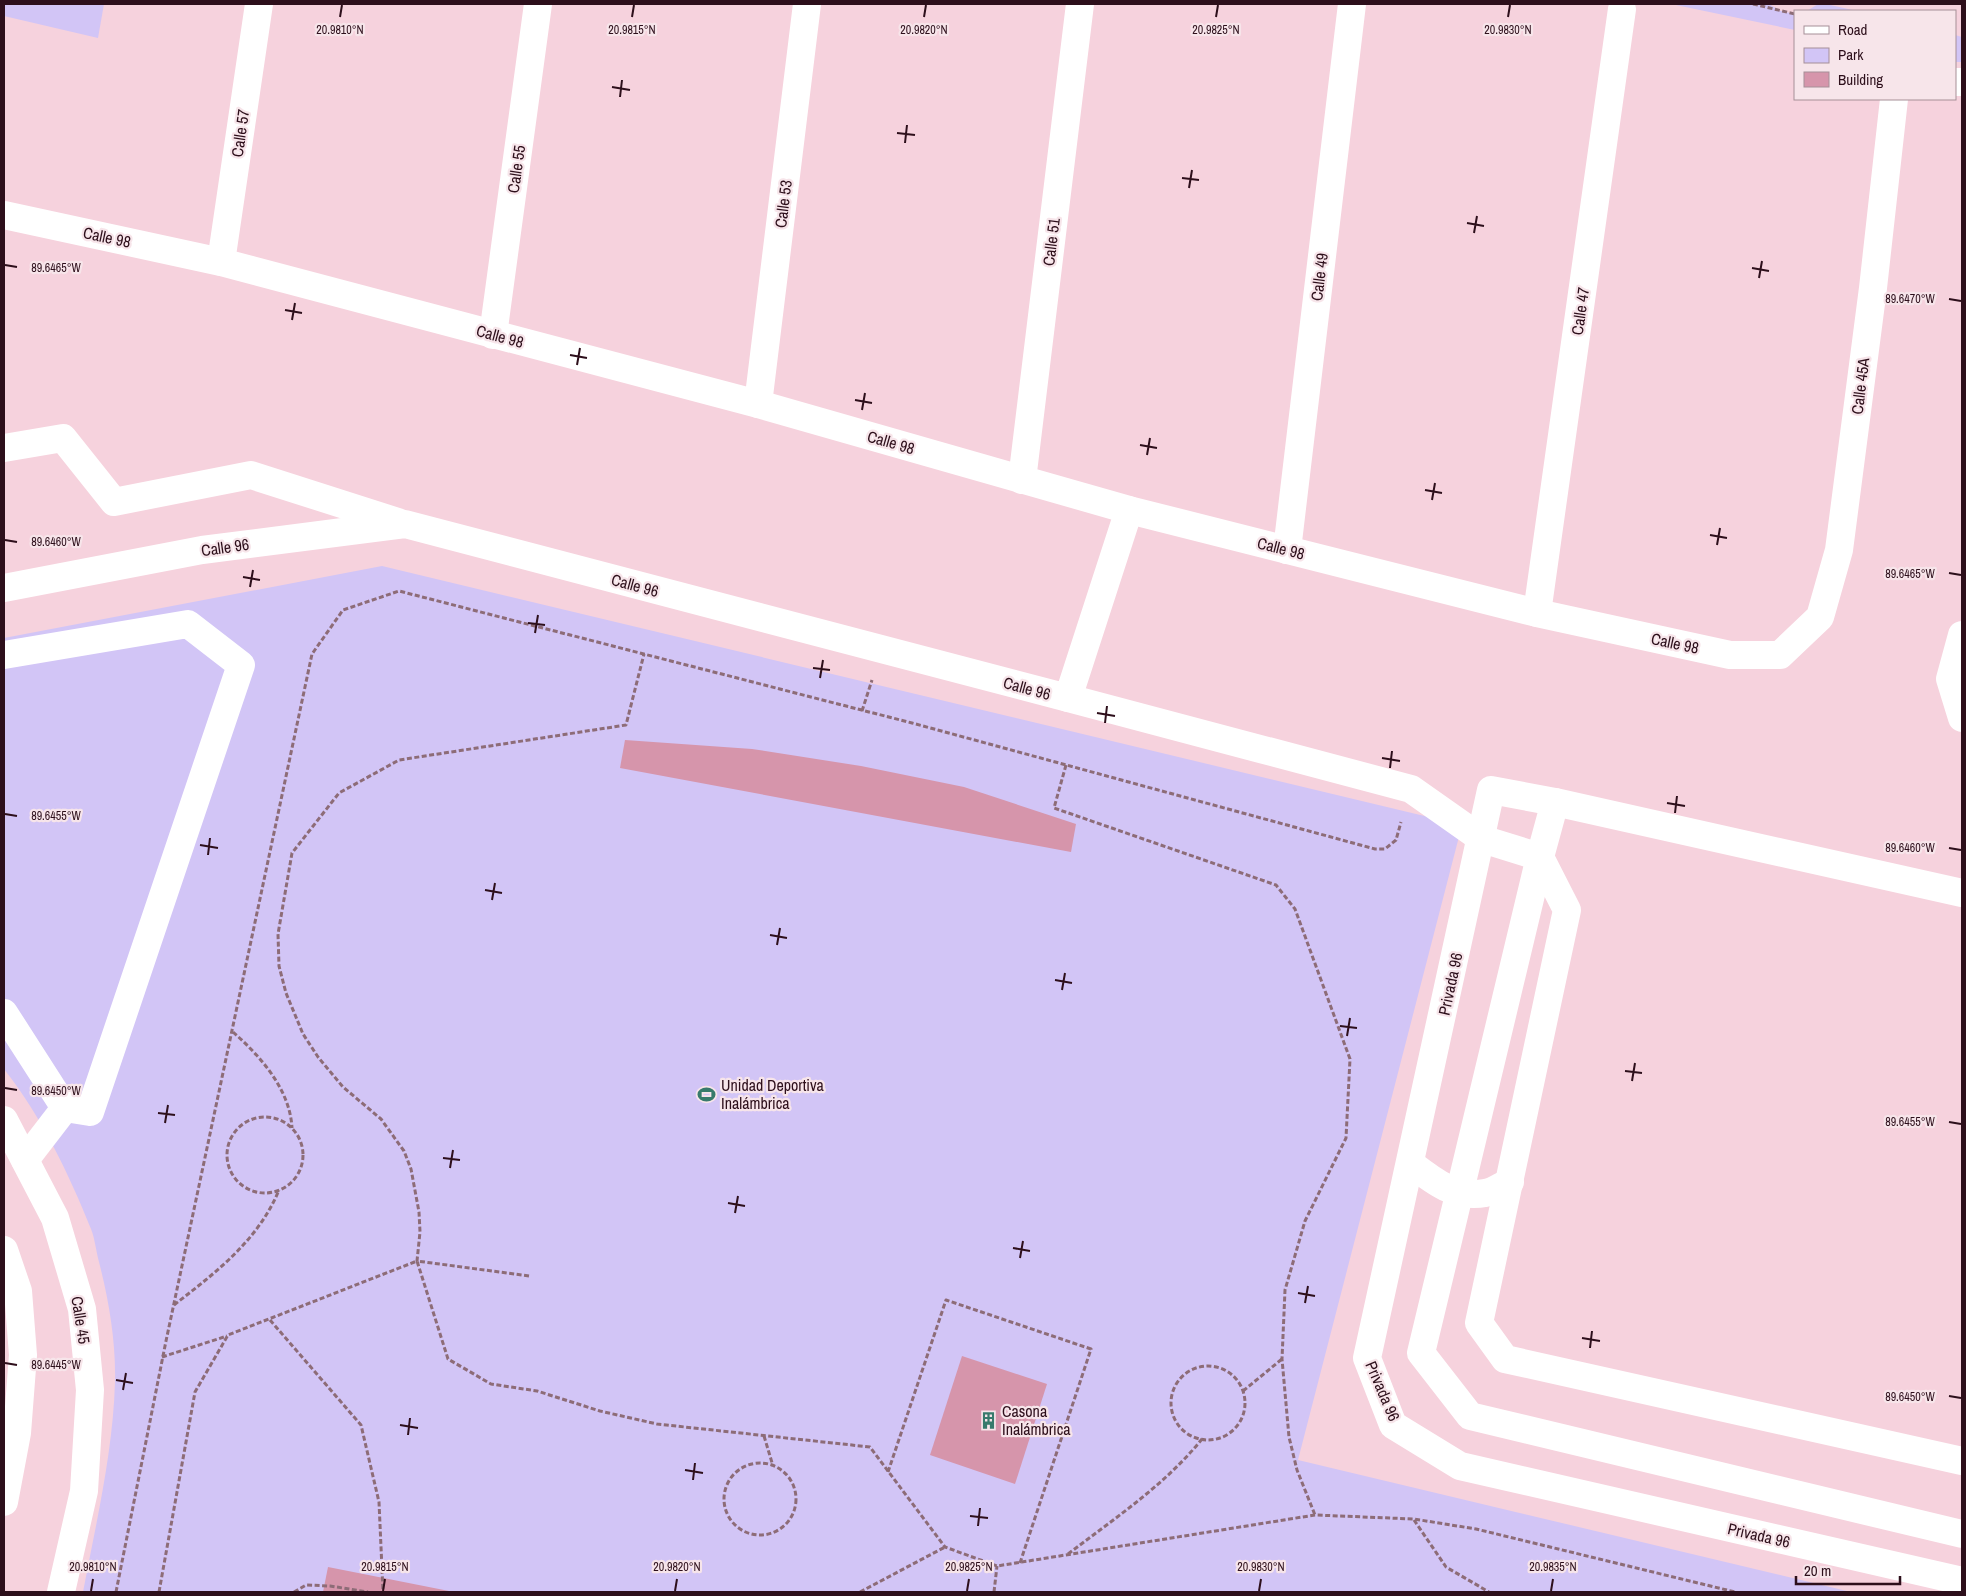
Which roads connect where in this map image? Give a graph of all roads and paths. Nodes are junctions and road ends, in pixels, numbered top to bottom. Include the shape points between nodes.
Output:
1 (259, 4) edge
2 (538, 4) edge
3 (807, 4) edge
4 (1080, 4) edge
5 (1352, 4) edge
6 (1753, 4) edge
7 (1622, 9) dead end
8 (1794, 14) edge
9 (1894, 100) edge
10 (4, 214) edge
11 (221, 262) junction
12 (493, 335) junction
13 (758, 404) junction
14 (4, 448) edge
15 (1022, 480) junction
16 (1129, 510) junction
17 (405, 524) junction
18 (1287, 550) junction
19 (4, 588) edge
20 (1537, 613) junction
21 (1962, 635) edge
22 (644, 654) junction
23 (4, 655) edge
24 (1780, 655) joint
25 (1068, 698) junction
26 (1962, 718) edge
27 (1066, 765) junction
28 (1411, 789) junction
29 (1555, 802) junction
30 (1482, 840) junction
31 (1540, 858) junction
32 (1962, 893) edge
33 (4, 1013) edge
34 (232, 1032) junction
35 (65, 1108) junction
36 (4, 1120) edge
37 (292, 1128) junction
38 (25, 1160) junction
39 (1410, 1163) junction
40 (1510, 1182) junction
41 (279, 1190) junction
42 (1460, 1194) junction
43 (4, 1250) edge
44 (417, 1261) junction
45 (529, 1276) dead end
46 (174, 1306) junction
47 (270, 1320) junction
48 (228, 1335) junction
49 (162, 1358) junction
50 (1282, 1359) junction
51 (1243, 1391) junction
52 (764, 1436) junction
53 (1202, 1439) junction
54 (1962, 1461) edge
55 (773, 1466) junction
56 (888, 1472) junction
57 (4, 1502) edge
58 (1314, 1515) junction
59 (1414, 1519) junction
60 (1962, 1534) edge
61 (945, 1547) junction
62 (1067, 1555) junction
63 (1020, 1563) junction
64 (997, 1566) junction
65 (1962, 1581) edge
66 (62, 1592) edge
67 (116, 1592) edge
68 (159, 1592) edge
69 (294, 1592) edge
70 (368, 1592) edge
71 (384, 1592) edge
72 (860, 1592) edge
73 (994, 1592) edge
74 (1489, 1592) edge
75 (1736, 1592) edge

1 - 11 street, Calle 57
2 - 12 street, Calle 55
3 - 13 street, Calle 53
4 - 15 street, Calle 51
5 - 18 street, Calle 49
6 - 8 path
7 - 20 street, Calle 47
9 - 24 street, Calle 45A via 1839,550 1820,617
10 - 11 street, Calle 98
11 - 12 street, Calle 98
12 - 13 street, Calle 98
13 - 15 street, Calle 98
14 - 17 street via 63,438 114,502 251,475
15 - 16 street, Calle 98
16 - 18 street, Calle 98
16 - 25 street, Calle 96
17 - 19 street, Calle 96 via 202,550
17 - 25 street, Calle 96
18 - 20 street, Calle 98
20 - 24 street, Calle 98 via 1730,655
21 - 26 street via 1950,679
22 - 27 path
22 - 34 path via 399,591 343,610 312,654
22 - 44 path via 626,725 399,760 340,793 292,854 278,934 279,966 286,993 303,1034 318,1057 343,1087 381,1120 404,1150 419,1212
23 - 35 street via 188,624 240,665 90,1112
25 - 28 street
27 - 28 path via 1386,850 1396,840
27 - 50 path via 1054,808 1276,885 1295,909 1350,1059 1346,1138 1305,1221 1300,1238 1285,1290
28 - 30 street
29 - 30 street, Privada 96 via 1491,790
29 - 31 street
29 - 32 street
30 - 31 street
30 - 39 street, Privada 96
31 - 40 street via 1567,910
31 - 42 street
33 - 35 street
34 - 37 path via 251,1048 275,1080 292,1114
34 - 46 path
35 - 38 street
36 - 38 street, Calle 45
37 - 41 path via 299,1138 302,1162 290,1183
37 - 41 path via 272,1117 254,1118 239,1127 230,1138 227,1150 233,1176 242,1185 266,1193
38 - 66 street, Calle 45 via 55,1218 82,1309 90,1390 84,1492
39 - 42 street via 1437,1183
39 - 65 street, Privada 96 via 1367,1358 1393,1424 1460,1466
40 - 42 street via 1485,1193
40 - 54 street via 1479,1323 1504,1359
41 - 46 path via 262,1222 239,1250
42 - 60 street via 1421,1353 1470,1416
43 - 57 street via 18,1291 23,1355 17,1433
44 - 45 path
44 - 47 path
44 - 52 path via 448,1359 491,1384 538,1390 600,1411 657,1424
46 - 49 path
47 - 48 path
47 - 71 path via 361,1425 379,1502
48 - 49 path
48 - 68 path via 196,1392
49 - 67 path
50 - 51 path
50 - 58 path via 1290,1437 1297,1470
51 - 53 path via 1245,1402 1238,1425 1218,1439
51 - 53 path via 1227,1371 1216,1367 1204,1366 1182,1377 1175,1387 1172,1412 1185,1432
52 - 55 path
52 - 56 path via 870,1448
53 - 62 path via 1162,1481
55 - 55 path via 750,1464 731,1478 726,1488 726,1512 741,1530 752,1535 776,1532 785,1525 796,1504 791,1481
56 - 61 path
56 - 63 path via 946,1300 1091,1349
58 - 59 path
58 - 62 path
59 - 74 path via 1446,1567
59 - 75 path via 1476,1529
61 - 64 path
61 - 72 path
62 - 63 path
63 - 64 path
64 - 73 path
69 - 70 path via 306,1585

